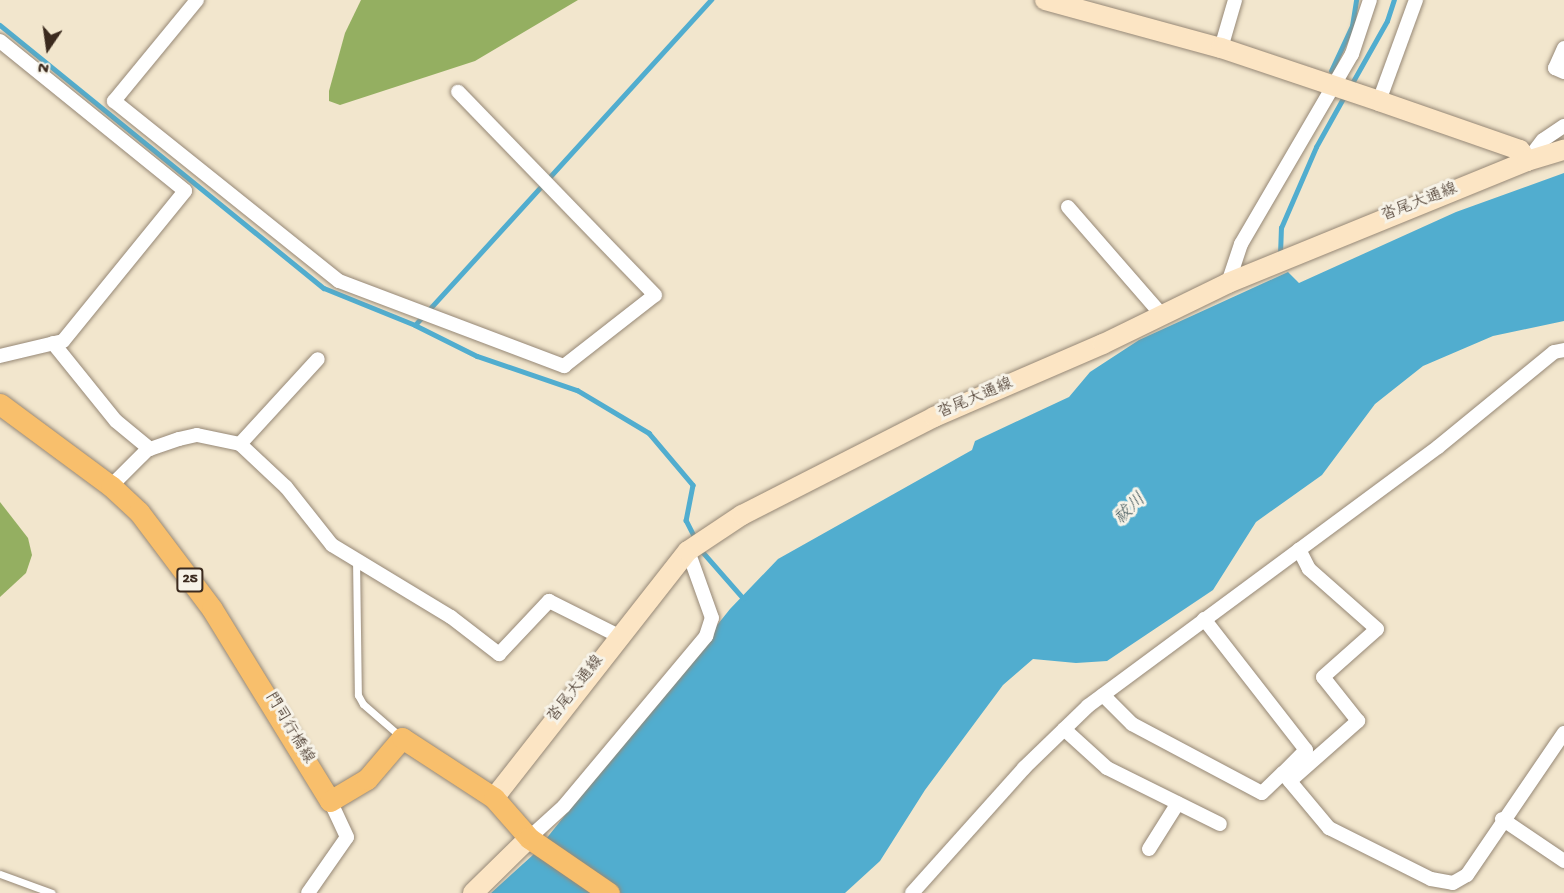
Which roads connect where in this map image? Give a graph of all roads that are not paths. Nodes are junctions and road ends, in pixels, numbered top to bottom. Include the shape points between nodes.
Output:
1 (197, 0) edge
2 (1045, 0) edge
3 (1235, 0) edge
4 (1370, 0) edge
5 (1416, 0) edge
6 (0, 41) edge
7 (1221, 48) junction
8 (1564, 48) edge
9 (1564, 72) edge
10 (1337, 88) junction
11 (458, 92) dead end
12 (1376, 100) junction
13 (1564, 126) edge
14 (1564, 150) edge
15 (1527, 161) junction
16 (200, 171) junction
17 (184, 191) junction
18 (1068, 207) dead end
19 (1237, 281) junction
20 (1160, 313) junction
21 (53, 343) junction
22 (1564, 350) edge
23 (0, 356) edge
24 (318, 358) dead end
25 (0, 404) edge
26 (240, 444) junction
27 (150, 449) junction
28 (111, 486) junction
29 (1299, 549) junction
30 (688, 551) junction
31 (356, 559) junction
32 (1204, 619) junction
33 (619, 636) junction
34 (1103, 695) junction
35 (1064, 729) junction
36 (1564, 733) edge
37 (402, 738) junction
38 (1287, 777) junction
39 (494, 798) junction
40 (330, 801) junction
41 (1179, 803) junction
42 (1502, 819) junction
43 (1220, 824) dead end
44 (531, 840) junction
45 (1149, 849) dead end
46 (1564, 861) edge
47 (0, 874) edge
48 (52, 893) edge
49 (308, 893) edge
50 (473, 893) edge
51 (609, 893) edge
52 (912, 893) edge

1 - 16 street via 114,101
2 - 7 main road
3 - 7 street
4 - 10 street
5 - 12 street
6 - 17 street
7 - 10 main road
8 - 9 street via 1555,68
10 - 12 main road
10 - 19 street via 1242,244
11 - 16 street via 655,294 564,366 339,281
12 - 15 main road via 1520,150
13 - 15 street via 1543,140
14 - 15 main road, 沓尾大通線
15 - 19 main road, 沓尾大通線
16 - 17 street
17 - 21 street via 69,334
18 - 20 street
19 - 20 main road, 沓尾大通線
20 - 30 main road, 沓尾大通線 via 1103,344 934,417 742,515
21 - 23 street
21 - 27 street via 116,421
22 - 29 street via 1554,352 1438,447
24 - 26 street
25 - 28 main road, 門司行橋線 / 25
26 - 27 street via 196,435
26 - 31 street via 286,486 332,545
27 - 28 street
28 - 40 main road, 門司行橋線 / 25 via 139,512 212,609
29 - 32 street
29 - 38 street via 1309,569 1377,630 1323,678 1358,721
30 - 33 main road, 沓尾大通線
30 - 44 street via 712,618 706,636
31 - 33 street via 451,618 499,654 549,601
31 - 37 lane via 358,695
32 - 34 street
32 - 38 street via 1306,750
33 - 39 main road, 沓尾大通線
34 - 35 street
34 - 38 street via 1132,724 1262,793
35 - 41 street via 1107,768
35 - 52 street
36 - 42 street
37 - 39 main road
37 - 40 main road via 367,779
38 - 42 street via 1329,828 1431,879 1453,883 1467,875
39 - 44 main road
40 - 49 street via 346,837
41 - 43 street
41 - 45 street
42 - 46 street
44 - 50 main road
44 - 51 main road
47 - 48 lane

